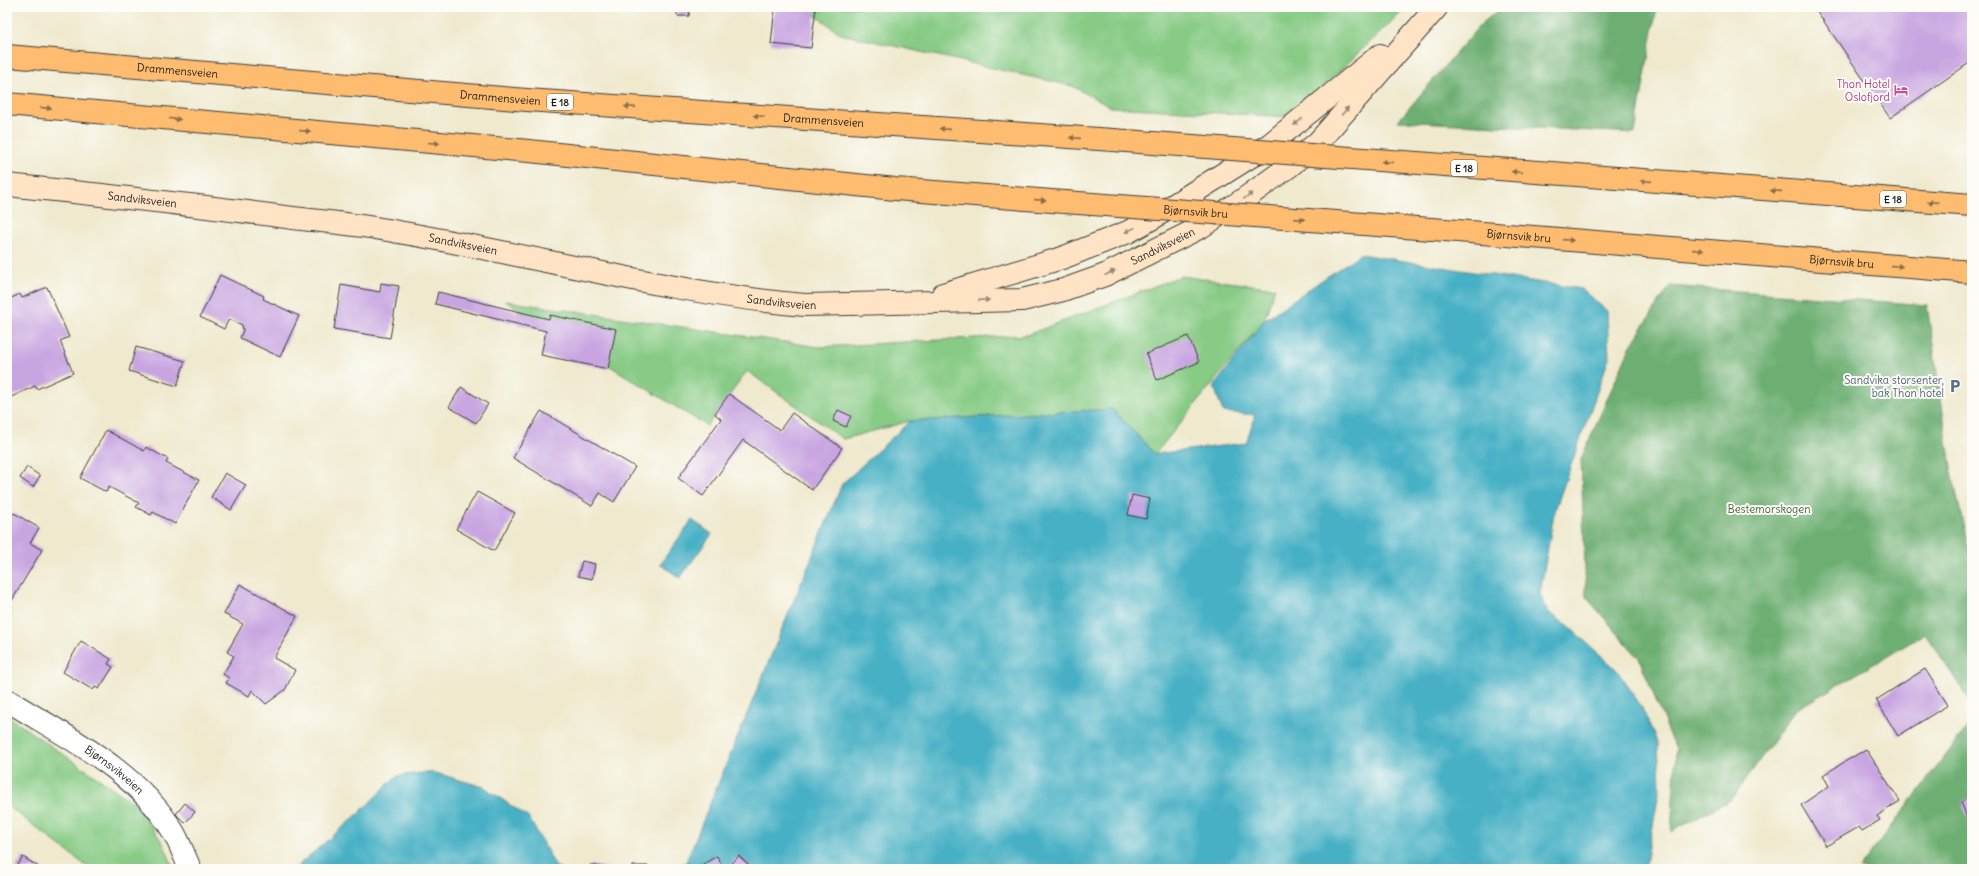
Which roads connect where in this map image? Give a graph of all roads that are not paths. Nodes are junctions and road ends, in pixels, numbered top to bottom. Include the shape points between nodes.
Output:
1 (1431, 12) edge
2 (7, 56) edge
3 (7, 104) edge
4 (7, 185) edge
5 (1972, 205) edge
6 (1972, 272) edge
7 (917, 302) junction
8 (7, 700) edge
9 (190, 869) edge

1 -> 7 main road, Sandviksveien via 1284,133 1154,218 1121,235 1062,258
7 -> 1 main road, Sandviksveien via 1022,300 1063,290 1105,275 1201,227 1267,183 1319,141
5 -> 2 highway, Drammensveien / E 18, bridge via 1114,140 526,100
3 -> 6 highway, Bjørnsvik bru, bridge via 529,151 894,189
4 - 7 main road, Sandviksveien via 398,231 631,280 775,303 805,305
8 - 9 street, Bjørnsvikveien via 106,761 146,796 174,833

